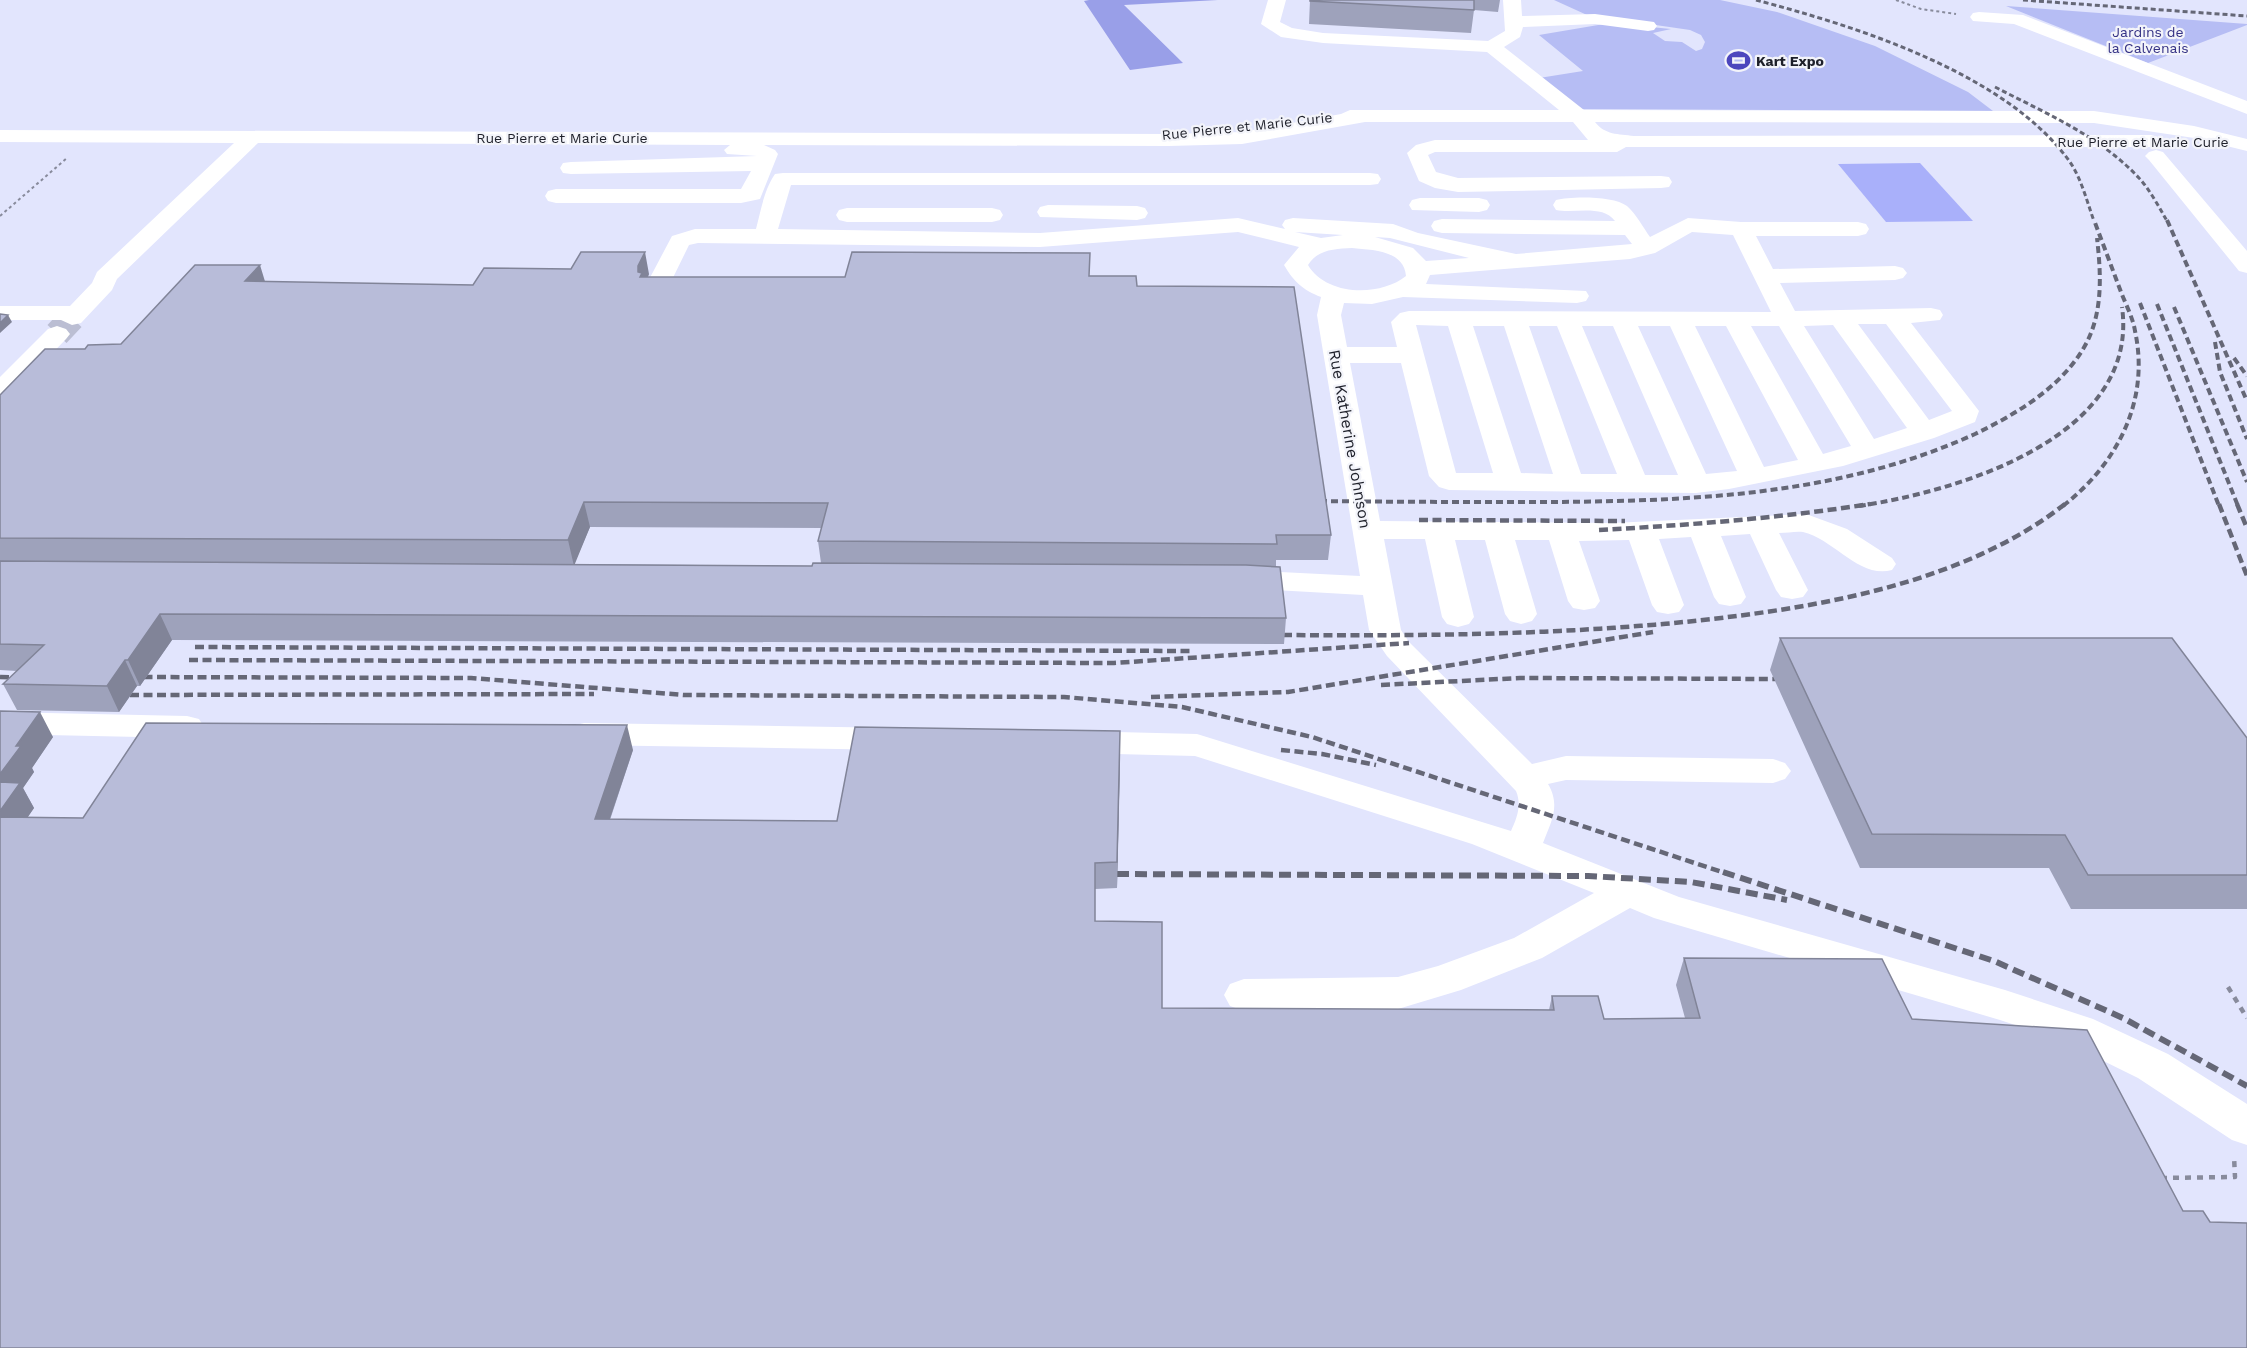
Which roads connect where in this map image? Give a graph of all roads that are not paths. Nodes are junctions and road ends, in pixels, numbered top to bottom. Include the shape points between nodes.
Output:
1 (1277, 0) edge
2 (1512, 0) edge
3 (1979, 17) road end
4 (1514, 22) junction
5 (1648, 26) dead end
6 (1492, 47) junction
7 (2247, 108) edge
8 (1579, 116) junction
9 (0, 136) edge
10 (252, 137) junction
11 (606, 138) junction
12 (1597, 141) junction
13 (1636, 144) junction
14 (2242, 144) edge
15 (2156, 156) dead end
16 (568, 174) junction
17 (1620, 183) junction
18 (1372, 188) dead end
19 (1048, 196) junction
20 (1674, 203) junction
21 (1420, 205) dead end
22 (805, 215) dead end
23 (829, 215) dead end
24 (992, 215) dead end
25 (770, 217) junction
26 (1239, 225) junction
27 (1440, 226) dead end
28 (1632, 228) junction
29 (1741, 229) junction
30 (1858, 229) dead end
31 (1388, 238) junction
32 (1041, 240) junction
33 (1321, 245) junction
34 (1650, 247) junction
35 (1515, 261) junction
36 (2247, 266) edge
37 (1419, 268) junction
38 (1894, 273) dead end
39 (1765, 276) junction
40 (656, 289) edge
41 (1402, 290) junction
42 (1334, 294) junction
43 (1782, 308) junction
44 (0, 313) edge
45 (1893, 316) junction
46 (1458, 318) junction
47 (1514, 318) junction
48 (1566, 318) junction
49 (1622, 318) junction
50 (1840, 318) junction
51 (1679, 319) junction
52 (1734, 319) junction
53 (69, 322) junction
54 (1336, 355) junction
55 (1412, 355) junction
56 (0, 392) edge
57 (1924, 432) junction
58 (1867, 450) junction
59 (1814, 463) junction
60 (1754, 477) junction
61 (1510, 483) junction
62 (1570, 483) junction
63 (1635, 483) junction
64 (1696, 484) junction
65 (1761, 526) junction
66 (1703, 529) junction
67 (1366, 530) junction
68 (1438, 531) junction
69 (1641, 531) junction
70 (1498, 532) junction
71 (1561, 532) junction
72 (1881, 564) dead end
73 (1210, 579) edge
74 (1376, 586) junction
75 (1792, 590) dead end
76 (1730, 597) dead end
77 (1584, 601) dead end
78 (1668, 605) dead end
79 (1521, 614) dead end
80 (1458, 618) dead end
81 (0, 723) edge
82 (214, 727) edge
83 (546, 733) edge
84 (926, 740) edge
85 (1045, 742) edge
86 (1773, 771) dead end
87 (1525, 778) junction
88 (1522, 849) junction
89 (1627, 892) junction
90 (1244, 995) dead end
91 (2240, 1122) edge

1 - 6 street via 1270,24 1287,33
2 - 4 street
3 - 7 street via 2017,20
4 - 5 street via 1595,19
4 - 6 street via 1514,33
6 - 8 street
8 - 11 street, Rue Pierre et Marie Curie via 1371,115 1242,138
8 - 12 street
8 - 14 street, Rue Pierre et Marie Curie via 2094,117 2194,132
9 - 10 street, Rue Pierre et Marie Curie
10 - 11 street, Rue Pierre et Marie Curie
10 - 53 street via 105,277 104,285
11 - 16 street
12 - 13 street, Rue Pierre et Marie Curie
12 - 17 street
12 - 17 street, Rue Pierre et Marie Curie via 1435,147 1417,153 1427,176 1443,183
13 - 14 street, Rue Pierre et Marie Curie
13 - 20 street
15 - 36 street
16 - 16 street via 761,171 768,154 760,150
17 - 20 street
17 - 34 street
18 - 19 street
19 - 25 street via 783,179
19 - 26 street via 1194,214
19 - 32 street
20 - 29 street
20 - 34 street
21 - 28 street via 1600,205 1618,210
22 - 25 street
23 - 24 street
25 - 32 street
25 - 40 street via 680,241
26 - 31 street via 1316,225
26 - 32 street
26 - 33 street
27 - 28 street
28 - 34 street
29 - 30 street
29 - 39 street via 1764,251
31 - 33 street
31 - 35 street via 1411,238
31 - 37 street
33 - 42 street via 1300,256 1298,274 1308,283
34 - 35 street
35 - 37 street
37 - 41 street via 1418,278
38 - 39 street
39 - 43 street
41 - 42 street via 1356,297
41 - 43 street
42 - 54 street, Rue Katherine Johnson via 1329,315
43 - 45 street via 1922,307
43 - 50 street
43 - 52 street
43 - 58 street
44 - 53 street
45 - 50 street
45 - 57 street via 1966,411 1965,416
46 - 47 street
46 - 55 street via 1404,320
46 - 61 street
47 - 48 street
47 - 62 street
48 - 49 street
48 - 63 street
49 - 51 street
49 - 64 street
50 - 57 street
51 - 52 street
51 - 60 street
52 - 59 street
53 - 56 street
54 - 55 street
54 - 67 street, Rue Katherine Johnson
55 - 61 street via 1443,476 1456,483
57 - 58 street
58 - 59 street
59 - 60 street
60 - 64 street
61 - 62 street
62 - 63 street
63 - 64 street
65 - 66 street
65 - 72 street via 1806,523 1836,535
65 - 75 street
66 - 69 street
66 - 76 street
67 - 68 street
67 - 74 street, Rue Katherine Johnson
68 - 70 street
68 - 80 street
69 - 71 street
69 - 78 street
70 - 71 street
70 - 79 street
71 - 77 street
73 - 74 street
74 - 87 street, Rue Katherine Johnson via 1385,630 1394,644
81 - 82 street
83 - 84 street
85 - 88 street via 1197,745
86 - 87 street via 1566,768
87 - 88 street, Rue Katherine Johnson via 1536,790 1539,806
88 - 89 street
89 - 90 street via 1528,948 1398,993
89 - 91 street via 1668,908 2078,1029 2153,1066

